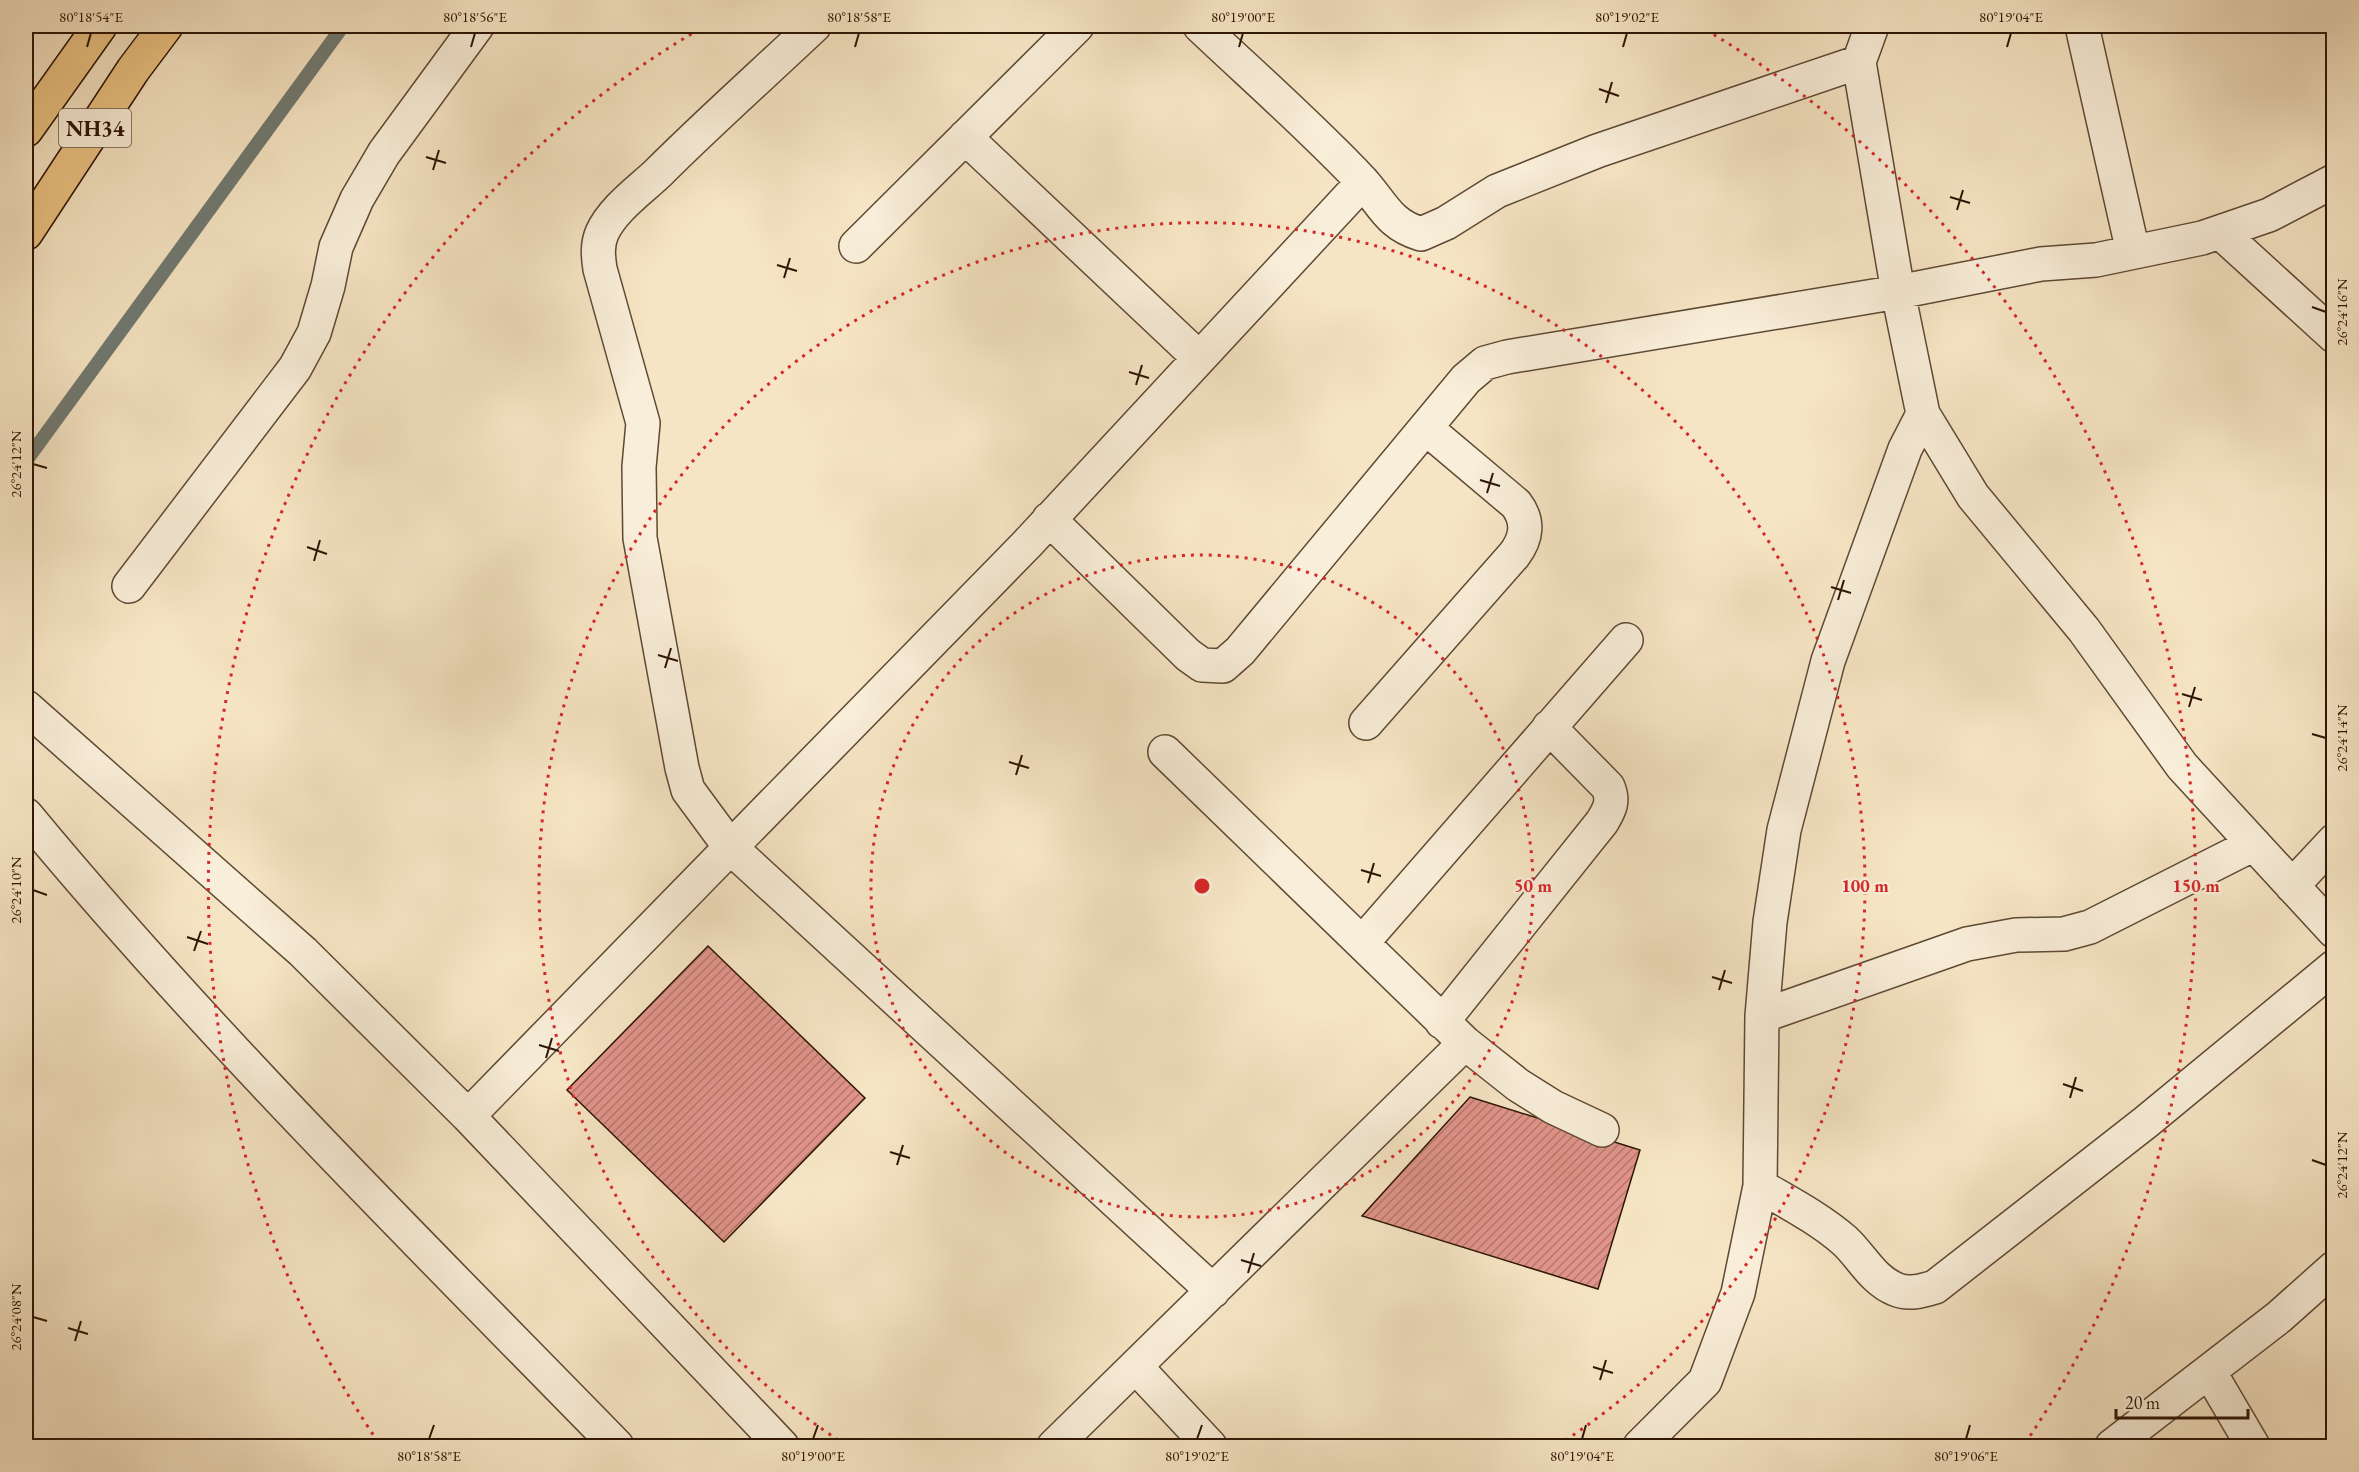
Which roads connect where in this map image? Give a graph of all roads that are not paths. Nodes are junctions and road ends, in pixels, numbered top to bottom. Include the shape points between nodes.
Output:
1 (100, 26) edge
2 (166, 26) edge
3 (477, 26) edge
4 (814, 26) edge
5 (1077, 26) edge
6 (1872, 26) edge
7 (2082, 26) edge
8 (1218, 32) edge
9 (1859, 62) junction
10 (26, 130) edge
11 (965, 137) junction
12 (2334, 181) edge
13 (1362, 182) junction
14 (2220, 232) junction
15 (26, 233) edge
16 (856, 246) dead end
17 (2133, 252) junction
18 (1898, 292) junction
19 (2334, 336) edge
20 (1198, 357) junction
21 (1923, 414) junction
22 (1427, 429) junction
23 (1049, 519) junction
24 (129, 586) dead end
25 (1626, 640) dead end
26 (26, 707) edge
27 (1366, 723) dead end
28 (1549, 727) junction
29 (1165, 752) dead end
30 (26, 815) edge
31 (2334, 841) edge
32 (2254, 844) junction
33 (730, 847) junction
34 (2292, 886) junction
35 (2334, 931) edge
36 (1362, 943) junction
37 (2334, 967) edge
38 (1762, 1016) junction
39 (1454, 1033) junction
40 (468, 1116) junction
41 (1602, 1130) dead end
42 (1760, 1185) junction
43 (2334, 1268) edge
44 (1213, 1291) junction
45 (1136, 1367) junction
46 (2210, 1371) junction
47 (617, 1446) edge
48 (782, 1446) edge
49 (1054, 1446) edge
50 (1210, 1446) edge
51 (1640, 1446) edge
52 (2112, 1446) edge
53 (2253, 1446) edge

1 - 10 highway, NH34
2 - 15 highway, NH34
3 - 24 street via 384,153 357,199 336,247 314,333 295,368
4 - 33 street via 617,212 602,234 598,252 643,423 640,538 682,768 688,790
5 - 11 street
6 - 9 street
7 - 17 street
8 - 13 street
9 - 13 street via 1597,151 1497,190 1446,223 1421,234 1405,229
9 - 18 street
11 - 16 street
11 - 20 street
12 - 14 street via 2269,215
13 - 20 street
14 - 17 street
14 - 19 street
17 - 18 street via 2096,260 2041,264
18 - 21 street
18 - 22 street via 1485,363 1466,379
20 - 23 street
21 - 32 street via 1973,496 2084,630 2182,766
21 - 38 street via 1905,449 1825,672 1784,830 1770,922
22 - 23 street via 1240,651 1223,666 1202,665 1188,655
22 - 27 street via 1516,504 1523,513 1524,538 1515,555
23 - 33 street
25 - 28 street
26 - 40 street via 303,952
28 - 36 street
28 - 39 street via 1608,787 1611,806
29 - 36 street
30 - 47 street via 112,917 321,1143
31 - 34 street
32 - 34 street
32 - 38 street via 2090,927 2064,934 2016,935 1967,944
33 - 40 street
33 - 44 street
34 - 35 street
36 - 39 street
37 - 42 street via 2146,1122 1935,1287 1911,1292 1881,1282 1845,1242
38 - 42 street
39 - 41 street via 1518,1085
39 - 44 street
40 - 48 street
42 - 51 street via 1738,1293 1705,1381
43 - 46 street
44 - 45 street
45 - 49 street
45 - 50 street
46 - 52 street
46 - 53 street

